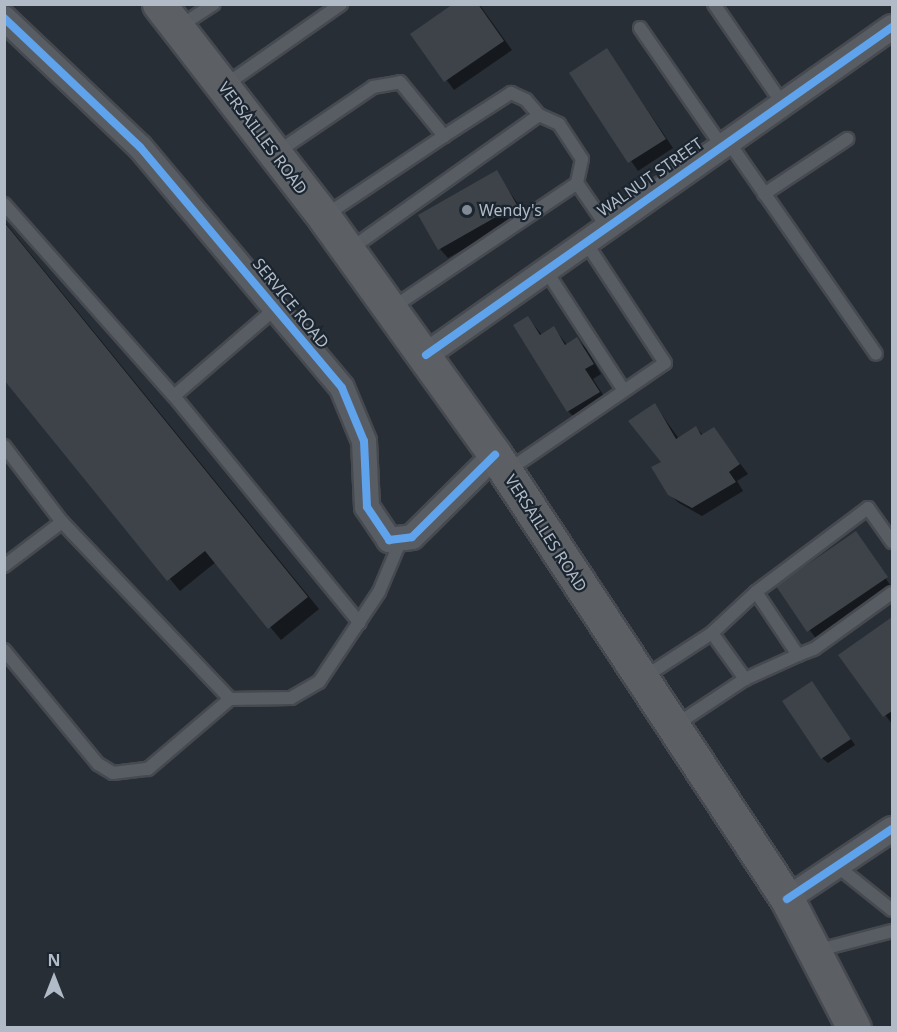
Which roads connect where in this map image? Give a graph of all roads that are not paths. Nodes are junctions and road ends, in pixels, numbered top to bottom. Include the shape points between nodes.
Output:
1 (214, 4) edge
2 (341, 4) edge
3 (714, 4) edge
4 (169, 16) edge
5 (4, 18) edge
6 (892, 27) edge
7 (640, 28) dead end
8 (224, 86) junction
9 (782, 103) junction
10 (539, 115) junction
11 (444, 136) junction
12 (847, 139) dead end
13 (724, 143) junction
14 (275, 154) junction
15 (577, 183) junction
16 (764, 194) junction
17 (4, 204) edge
18 (324, 217) junction
19 (605, 224) junction
20 (585, 241) junction
21 (348, 250) junction
22 (545, 269) junction
23 (277, 307) junction
24 (391, 308) junction
25 (876, 354) dead end
26 (426, 355) junction
27 (623, 389) junction
28 (174, 396) junction
29 (4, 446) edge
30 (500, 463) junction
31 (62, 522) junction
32 (400, 542) junction
33 (892, 543) edge
34 (4, 566) edge
35 (756, 592) junction
36 (892, 593) edge
37 (360, 623) junction
38 (712, 633) junction
39 (4, 650) edge
40 (798, 655) junction
41 (642, 679) junction
42 (745, 679) junction
43 (230, 699) junction
44 (673, 727) junction
45 (892, 829) edge
46 (837, 866) junction
47 (787, 899) junction
48 (892, 910) edge
49 (892, 931) edge
50 (814, 952) junction
51 (854, 1028) edge

1 - 4 lane
2 - 8 lane
3 - 9 lane
4 - 8 highway, VERSAILLES ROAD
5 - 23 street, SERVICE ROAD via 133,140
6 - 9 street, WALNUT STREET
7 - 13 lane
8 - 14 highway, VERSAILLES ROAD
9 - 13 street, WALNUT STREET
10 - 11 lane via 511,93
10 - 15 lane via 559,124 582,159
10 - 21 lane
11 - 14 lane via 400,82 373,87
11 - 18 lane
12 - 16 lane
13 - 16 lane
13 - 19 street, WALNUT STREET
14 - 18 highway, VERSAILLES ROAD
15 - 19 lane
15 - 24 lane
16 - 25 lane
17 - 28 lane
18 - 21 highway, VERSAILLES ROAD
19 - 20 street, WALNUT STREET
20 - 22 street, WALNUT STREET
20 - 27 lane via 665,363
21 - 24 highway, VERSAILLES ROAD
22 - 26 street, WALNUT STREET
22 - 27 lane
23 - 28 lane
23 - 32 street, SERVICE ROAD via 357,415 364,441 367,507 380,532
24 - 26 highway, VERSAILLES ROAD
26 - 30 highway, VERSAILLES ROAD
27 - 30 lane
28 - 37 lane
29 - 31 lane
30 - 32 street via 412,537
30 - 41 highway, VERSAILLES ROAD
31 - 34 lane
31 - 43 lane
32 - 37 lane
33 - 35 lane via 868,508
35 - 38 lane
35 - 40 lane
36 - 40 lane via 814,649
37 - 43 lane via 319,682 291,698
38 - 41 lane
38 - 42 lane
39 - 43 lane via 98,764 113,773 147,769
40 - 42 lane
41 - 44 highway, VERSAILLES ROAD
42 - 44 lane
44 - 47 highway, VERSAILLES ROAD
45 - 46 street
46 - 47 street
46 - 48 lane
47 - 50 highway, VERSAILLES ROAD
49 - 50 lane
50 - 51 highway, VERSAILLES ROAD

